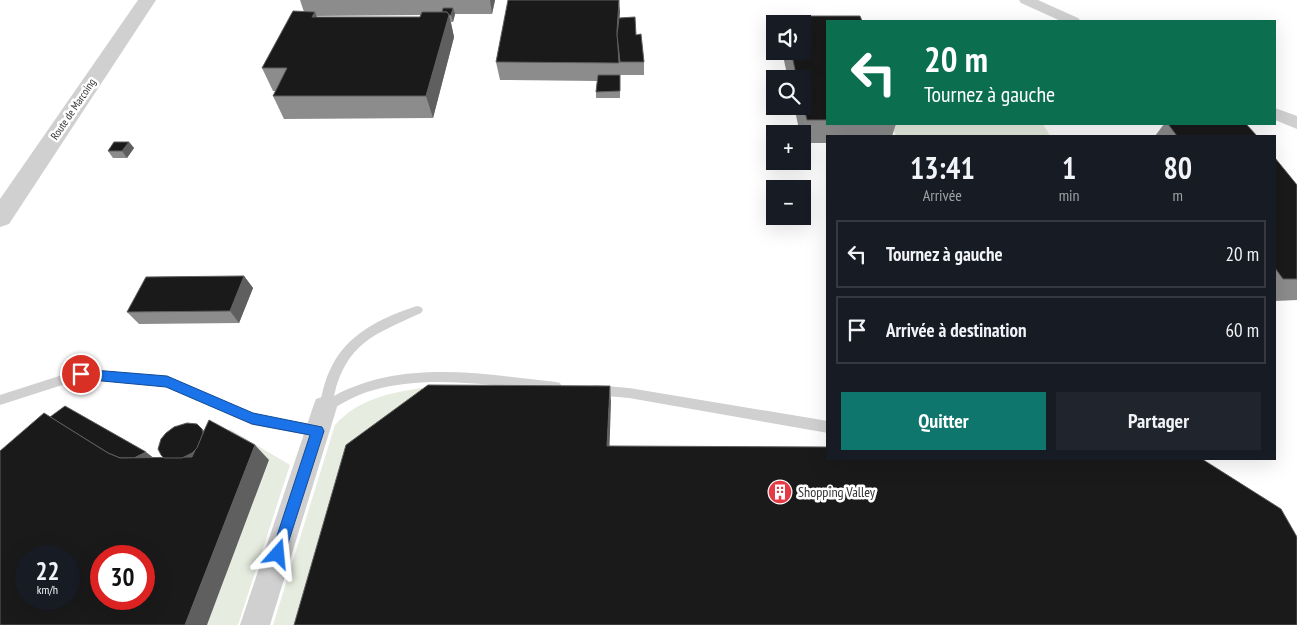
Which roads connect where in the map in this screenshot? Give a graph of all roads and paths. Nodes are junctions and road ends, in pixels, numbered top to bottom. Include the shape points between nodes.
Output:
1 (147, 0) edge
2 (1026, 0) edge
3 (1071, 20) edge
4 (1276, 113) edge
5 (1297, 123) edge
6 (0, 218) edge
7 (417, 310) dead end
8 (0, 400) edge
9 (322, 419) junction
10 (826, 427) edge
11 (255, 625) edge

1 - 6 street, Route de Marcoing
2 - 3 street
4 - 5 street
7 - 9 lane via 380,327 346,354 338,364
8 - 9 lane via 81,374 167,382 252,419
9 - 10 lane via 363,388 409,377 432,377 629,393
9 - 11 street

